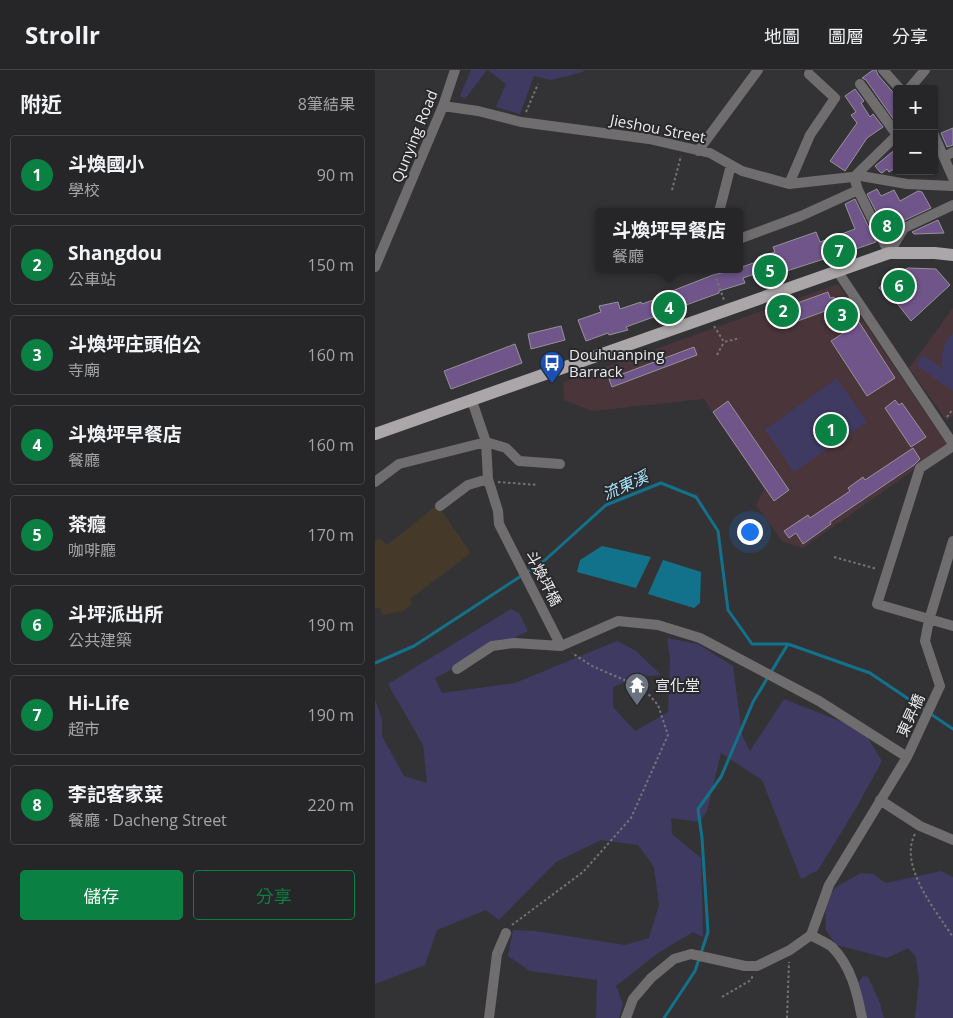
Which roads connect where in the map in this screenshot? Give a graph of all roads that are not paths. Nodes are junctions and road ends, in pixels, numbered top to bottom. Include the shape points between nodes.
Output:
1 (455, 70) edge
2 (758, 70) edge
3 (883, 70) edge
4 (925, 70) edge
5 (809, 74) dead end
6 (860, 84) dead end
7 (896, 85) edge
8 (912, 85) edge
9 (443, 106) junction
10 (938, 141) edge
11 (698, 151) junction
12 (948, 155) edge
13 (731, 165) junction
14 (854, 177) junction
15 (953, 178) edge
16 (789, 184) junction
17 (953, 186) edge
18 (858, 190) junction
19 (953, 205) edge
20 (720, 208) edge
21 (743, 238) edge
22 (889, 253) junction
23 (953, 255) edge
24 (375, 267) edge
25 (838, 272) junction
26 (472, 401) junction
27 (375, 434) edge
28 (486, 442) junction
29 (953, 445) edge
30 (560, 464) dead end
31 (488, 479) junction
32 (375, 482) edge
33 (440, 506) dead end
34 (953, 541) edge
35 (929, 620) junction
36 (953, 626) edge
37 (561, 646) junction
38 (457, 669) dead end
39 (907, 757) junction
40 (880, 800) junction
41 (953, 840) edge
42 (506, 933) road end
43 (811, 935) junction
44 (489, 1018) edge
45 (626, 1018) edge
46 (862, 1018) edge

1 - 9 street, Qunying Road
2 - 11 street
3 - 7 street
4 - 8 street
5 - 16 street via 835,98 810,135
6 - 14 street via 897,135
9 - 11 street, Jieshou Street via 521,122 649,139
9 - 24 street, Qunying Road
10 - 12 street
11 - 13 street, Jieshou Street via 710,153
12 - 15 street
13 - 16 street, Jieshou Street
13 - 20 street
14 - 16 street, Jieshou Street
14 - 17 street, Jieshou Street
14 - 18 street
18 - 21 street
18 - 22 street
19 - 22 street via 904,228
22 - 23 main road
22 - 25 main road
25 - 26 main road
25 - 29 street
26 - 27 main road
26 - 28 street, 斗煥坪橋
28 - 30 street via 506,448 519,461
28 - 31 street, 斗煥坪橋
28 - 32 street via 399,464
29 - 35 street via 921,468 877,604
31 - 33 street via 468,485
31 - 37 street, 斗煥坪橋 via 499,524
34 - 35 street
35 - 36 street
35 - 39 street, 東昇橋 via 925,641 940,686
37 - 38 street via 514,643 491,646
37 - 39 street via 618,621 659,625 692,635 819,701
39 - 40 street, 東昇橋
40 - 41 street via 920,826
40 - 43 street, 東昇橋 via 829,885
42 - 44 street via 497,954
43 - 45 street via 790,950 757,966 691,954 674,959 633,999
43 - 46 street via 831,946 847,967 858,995

